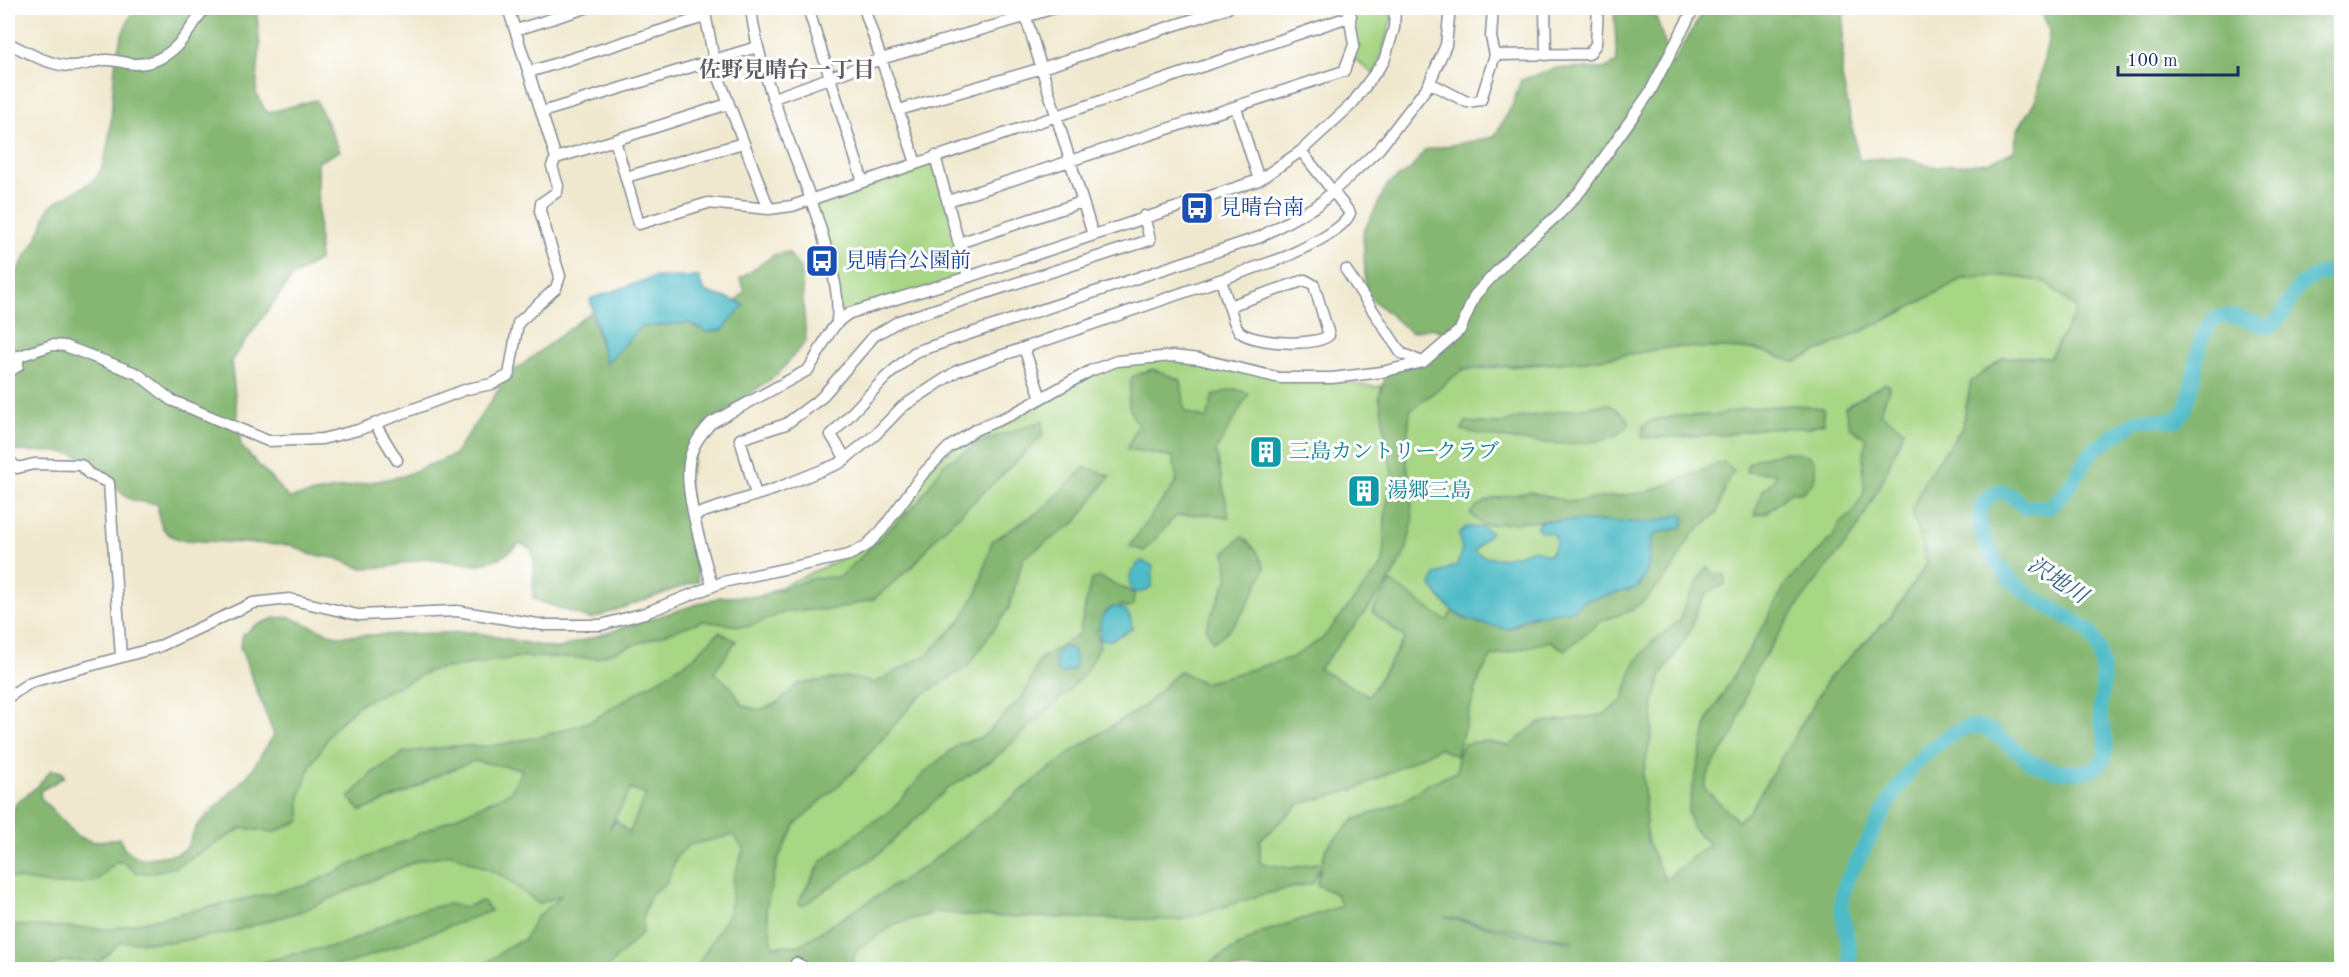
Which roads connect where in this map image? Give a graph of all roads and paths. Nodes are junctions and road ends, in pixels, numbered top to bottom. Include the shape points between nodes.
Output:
1 (204, 8) edge
2 (508, 8) edge
3 (586, 8) edge
4 (751, 8) edge
5 (808, 8) edge
6 (864, 8) edge
7 (1055, 8) edge
8 (1228, 8) edge
9 (1395, 8) edge
10 (1450, 8) edge
11 (1493, 8) edge
12 (1545, 8) edge
13 (1598, 8) edge
14 (1694, 8) edge
15 (704, 12) edge
16 (1025, 12) edge
17 (1349, 12) edge
18 (516, 30) junction
19 (8, 43) edge
20 (757, 47) junction
21 (1545, 54) junction
22 (1494, 55) junction
23 (713, 59) junction
24 (881, 59) junction
25 (1042, 68) junction
26 (529, 72) junction
27 (830, 79) junction
28 (1430, 83) junction
29 (774, 98) junction
30 (728, 104) junction
31 (1236, 108) junction
32 (899, 110) junction
33 (542, 112) junction
34 (1057, 116) junction
35 (615, 140) junction
36 (743, 143) junction
37 (1301, 151) junction
38 (935, 156) junction
39 (556, 158) junction
40 (1071, 159) junction
41 (916, 163) junction
42 (626, 177) junction
43 (1259, 180) junction
44 (863, 182) junction
45 (1333, 194) junction
46 (812, 201) junction
47 (948, 201) junction
48 (1082, 202) junction
49 (769, 209) junction
50 (1143, 216) junction
51 (1093, 235) junction
52 (959, 243) junction
53 (1346, 270) dead end
54 (968, 277) junction
55 (1221, 280) junction
56 (1229, 306) junction
57 (837, 320) junction
58 (1024, 348) junction
59 (13, 358) edge
60 (1423, 362) junction
61 (8, 372) edge
62 (1041, 398) junction
63 (375, 424) junction
64 (8, 459) edge
65 (846, 459) junction
66 (397, 460) dead end
67 (756, 495) junction
68 (694, 515) junction
69 (712, 586) junction
70 (121, 657) junction
71 (8, 697) edge
72 (796, 963) dead end
73 (810, 969) edge

1 - 19 street via 171,52 152,63 106,59 69,66 36,57
2 - 18 street
3 - 18 street
4 - 20 street
5 - 27 street
6 - 24 street
7 - 16 street
8 - 25 street
9 - 37 street via 1394,28 1384,61 1375,75 1352,104
10 - 28 street via 1446,45
11 - 22 street
12 - 21 street
13 - 21 street via 1596,44 1589,54
14 - 60 street via 1650,92 1582,189 1475,295 1460,330
15 - 23 street
15 - 26 street
16 - 24 street
16 - 25 street
17 - 31 street via 1354,45 1344,71
17 - 34 street
18 - 26 street
20 - 23 street
20 - 29 street
21 - 22 street
22 - 28 street via 1481,100 1467,102
23 - 30 street
23 - 33 street
24 - 27 street
24 - 32 street
25 - 32 street
25 - 34 street
26 - 33 street
27 - 29 street
27 - 44 street
28 - 45 street via 1399,127
29 - 46 street
30 - 35 street
30 - 36 street
31 - 40 street
31 - 43 street
32 - 41 street
33 - 39 street
34 - 38 street
34 - 40 street
35 - 39 street
35 - 42 street
36 - 42 street
36 - 49 street
37 - 43 street
37 - 45 street
38 - 41 street
38 - 47 street
39 - 63 street via 552,166 557,192 541,203 540,211 560,276 556,288 518,323 509,375
40 - 47 street
40 - 48 street
41 - 44 street
42 - 49 street via 639,224 708,203
43 - 50 street
44 - 46 street
45 - 55 street via 1350,213 1347,220 1283,258
45 - 65 street via 1260,237 915,352 886,376 831,435
46 - 49 street
46 - 57 street via 839,301
47 - 52 street
48 - 51 street
48 - 52 street
50 - 51 street
50 - 67 street via 1150,240 899,321 874,336 821,398 786,424 740,439
51 - 54 street
52 - 54 street
53 - 60 street via 1401,353
54 - 57 street
55 - 56 street
55 - 58 street
56 - 56 street via 1241,333 1256,338 1293,344 1323,341 1329,335 1314,285 1305,280
57 - 68 street via 808,370 711,423 699,436 689,463
58 - 62 street
58 - 65 street via 957,371 922,392
59 - 61 street via 18,366
59 - 63 street via 52,345 65,346 138,374 171,400 268,441 322,439
60 - 62 street via 1332,378 1280,378 1199,358 1143,358 1090,371
62 - 69 street via 975,430 948,448 866,546 849,555
63 - 66 street
64 - 70 street via 17,468 34,464 81,465 89,474 109,483
65 - 67 street
67 - 68 street
68 - 69 street
69 - 70 street via 638,616 577,626 544,625 457,610 358,615 300,601 267,600 222,616 158,647
70 - 71 street via 31,682
72 - 73 street

